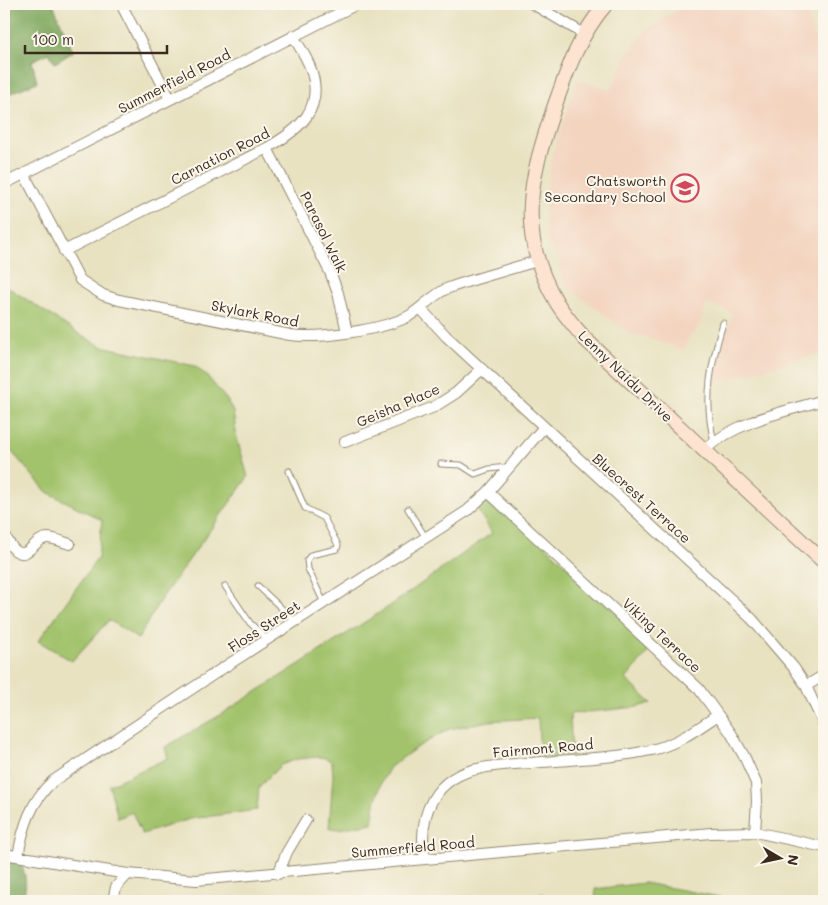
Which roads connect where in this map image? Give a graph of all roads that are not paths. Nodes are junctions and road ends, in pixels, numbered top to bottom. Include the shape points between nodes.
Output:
1 (121, 4) edge
2 (355, 4) edge
3 (533, 4) edge
4 (606, 4) edge
5 (584, 34) junction
6 (293, 36) junction
7 (170, 99) junction
8 (266, 148) junction
9 (24, 174) junction
10 (4, 184) edge
11 (64, 251) junction
12 (537, 261) junction
13 (420, 308) junction
14 (723, 324) dead end
15 (347, 332) junction
16 (482, 369) junction
17 (824, 400) edge
18 (544, 427) junction
19 (345, 442) dead end
20 (709, 445) junction
21 (441, 464) dead end
22 (510, 467) junction
23 (289, 471) dead end
24 (488, 492) junction
25 (408, 509) dead end
26 (4, 535) edge
27 (426, 538) junction
28 (70, 544) dead end
29 (824, 562) edge
30 (225, 586) dead end
31 (258, 586) dead end
32 (324, 604) junction
33 (296, 622) junction
34 (268, 640) junction
35 (824, 676) edge
36 (806, 686) junction
37 (718, 715) junction
38 (824, 725) edge
39 (306, 820) dead end
40 (755, 832) junction
41 (824, 847) edge
42 (4, 854) edge
43 (18, 856) junction
44 (425, 858) junction
45 (128, 874) junction
46 (278, 874) junction
47 (113, 901) edge

1 - 7 street
2 - 6 street, Summerfield Road
3 - 5 street
4 - 5 street, Lenny Naidu Drive
5 - 12 street, Lenny Naidu Drive via 564,79 537,160 531,208
6 - 7 street, Summerfield Road
6 - 8 street, Carnation Road via 312,75 312,102 307,116 295,130
7 - 9 street, Summerfield Road
8 - 11 street, Carnation Road
8 - 15 street, Parasol Walk via 330,272
9 - 10 street, Summerfield Road
9 - 11 street, Skylark Road
11 - 15 street, Skylark Road via 80,280 112,298 290,335
12 - 13 street, Skylark Road via 446,289
12 - 20 street, Lenny Naidu Drive via 557,304 585,340
13 - 15 street, Skylark Road via 393,322
13 - 16 street, Bluecrest Terrace
14 - 20 lane via 708,392
16 - 18 street, Bluecrest Terrace
16 - 19 street, Geisha Place via 456,393 434,407
17 - 20 street via 746,424
18 - 22 street, Floss Street
18 - 36 street, Bluecrest Terrace via 739,606 780,650
20 - 29 street, Lenny Naidu Drive
21 - 22 lane via 461,465 475,474
22 - 24 street, Floss Street
23 - 32 lane via 305,508 324,518 338,545 337,549 311,555 307,560
24 - 27 street, Floss Street via 467,511
24 - 37 street, Viking Terrace via 699,689
25 - 27 lane
26 - 28 street via 20,553 45,538
27 - 32 street, Floss Street
30 - 34 lane via 250,623
31 - 33 lane
32 - 33 street, Floss Street
33 - 34 street, Floss Street
34 - 43 street, Floss Street via 53,781 31,809
35 - 36 street
36 - 38 street, Bluecrest Terrace
37 - 40 street, Viking Terrace via 756,783
37 - 44 street, Fairmont Road via 674,743 652,750 480,768 455,778 442,787 428,806 422,830
39 - 46 street
40 - 41 street, Summerfield Road
40 - 44 street, Summerfield Road
42 - 43 street, Summerfield Road
43 - 45 street, Summerfield Road
44 - 46 street, Summerfield Road
45 - 46 street, Summerfield Road via 196,880
45 - 47 street via 116,887

